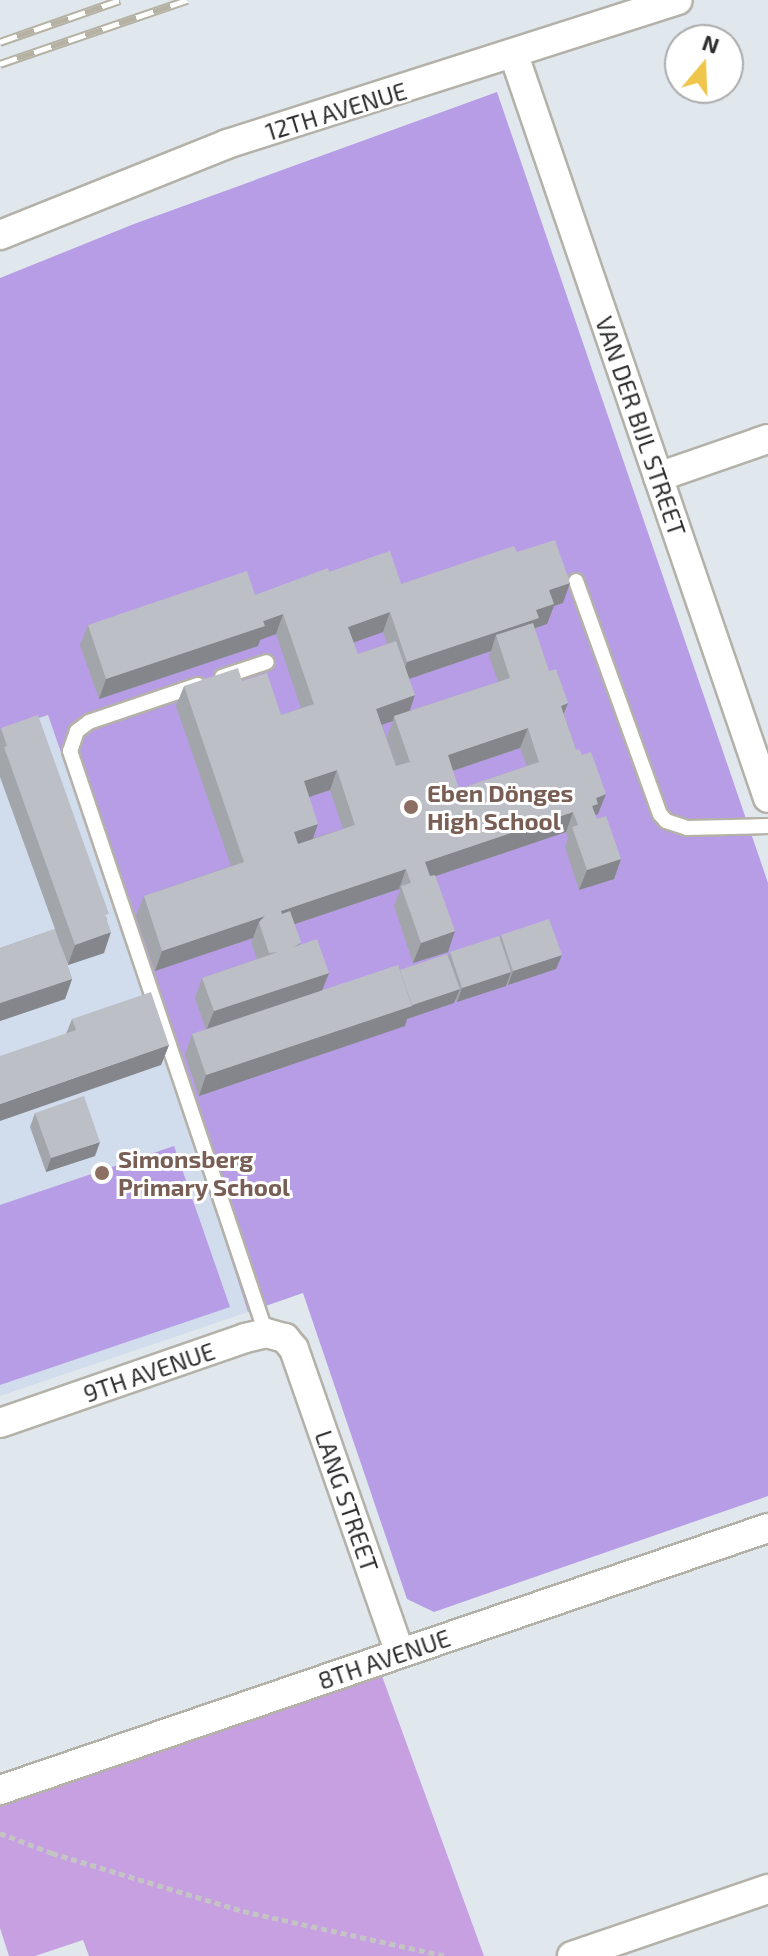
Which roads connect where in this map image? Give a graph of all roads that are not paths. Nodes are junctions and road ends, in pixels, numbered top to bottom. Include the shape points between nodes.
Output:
1 (678, 0) edge
2 (514, 55) junction
3 (0, 235) edge
4 (768, 439) edge
5 (658, 477) junction
6 (576, 581) dead end
7 (267, 662) dead end
8 (768, 798) edge
9 (768, 826) edge
10 (266, 1333) junction
11 (0, 1423) edge
12 (768, 1528) edge
13 (400, 1653) junction
14 (0, 1790) edge
15 (768, 1889) edge
16 (572, 1956) edge

1 - 2 street, 12TH AVENUE
2 - 3 street, 12TH AVENUE via 227,144
2 - 5 street, VAN DER BIJL STREET
4 - 5 street
5 - 8 street, VAN DER BIJL STREET
6 - 9 lane via 660,814 687,828
7 - 10 lane via 89,722 77,731 70,751
10 - 11 street, 9TH AVENUE
10 - 13 street, LANG STREET via 285,1338 294,1349
12 - 13 street, 8TH AVENUE
13 - 14 street, 8TH AVENUE
15 - 16 street

